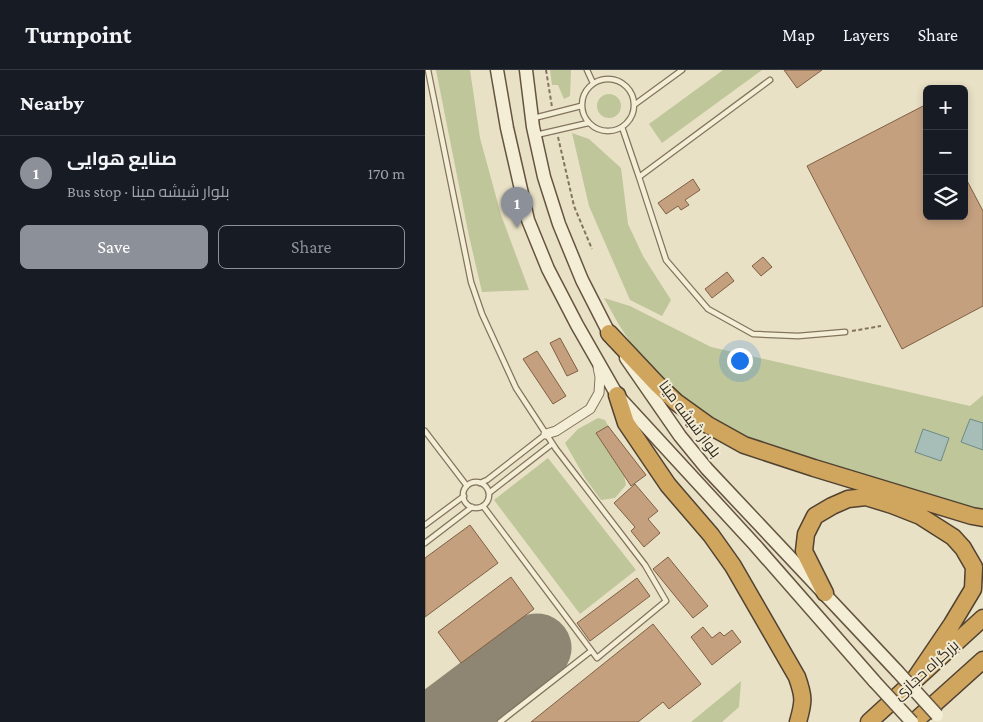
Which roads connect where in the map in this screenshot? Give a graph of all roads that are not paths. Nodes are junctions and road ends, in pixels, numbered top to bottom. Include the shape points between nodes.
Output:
1 (428, 70) edge
2 (497, 70) edge
3 (526, 70) edge
4 (587, 70) edge
5 (682, 70) edge
6 (770, 80) dead end
7 (593, 83) junction
8 (634, 105) junction
9 (581, 106) junction
10 (532, 118) junction
11 (588, 123) junction
12 (622, 127) junction
13 (535, 136) junction
14 (639, 177) junction
15 (845, 332) road end
16 (609, 333) junction
17 (597, 360) junction
18 (617, 395) junction
19 (425, 431) edge
20 (546, 434) junction
21 (553, 444) junction
22 (480, 482) junction
23 (467, 486) junction
24 (489, 493) junction
25 (464, 496) junction
26 (483, 506) junction
27 (472, 507) junction
28 (983, 518) edge
29 (425, 525) edge
30 (425, 543) edge
31 (825, 593) junction
32 (983, 618) edge
33 (591, 651) junction
34 (983, 660) edge
35 (914, 680) junction
36 (940, 718) edge
37 (499, 722) edge
38 (798, 722) edge
39 (869, 722) edge
40 (913, 722) edge

1 - 20 lane via 471,282 516,388
2 - 17 main road via 528,220 548,269
3 - 10 main road, بلوار شیشه مینا
4 - 7 lane
5 - 8 lane
6 - 14 lane
7 - 8 lane via 601,79 617,80 629,90
7 - 9 lane via 586,89
8 - 12 lane
9 - 10 lane
9 - 11 lane
10 - 13 main road, بلوار شیشه مینا
11 - 12 lane via 604,131
11 - 13 lane
12 - 14 lane
13 - 16 main road, بلوار شیشه مینا via 559,224
14 - 15 lane via 666,260 708,309 753,334 798,336
16 - 28 highway via 676,402 744,445
16 - 31 main road, بلوار شیشه مینا via 653,400 713,476
17 - 18 main road
17 - 20 street via 599,393 590,409 557,431
18 - 38 highway via 626,423 668,485 711,534 733,566 797,676 803,695
18 - 40 main road, bridge
19 - 23 lane
20 - 21 lane
20 - 22 lane
21 - 24 lane
21 - 33 lane via 645,565 666,601 597,658
22 - 23 lane
22 - 24 lane
23 - 25 lane
24 - 26 lane
25 - 27 lane
25 - 29 lane
26 - 27 lane
26 - 33 lane
27 - 30 lane
31 - 35 highway via 804,551 806,534 815,516 832,506 848,499 866,498 920,516 953,537 974,568 973,589
31 - 36 main road, بلوار شیشه مینا, bridge
32 - 35 highway, بزرگراه حجازی
33 - 37 lane
34 - 40 highway, بزرگراه حجازی
35 - 39 highway, بزرگراه حجازی

